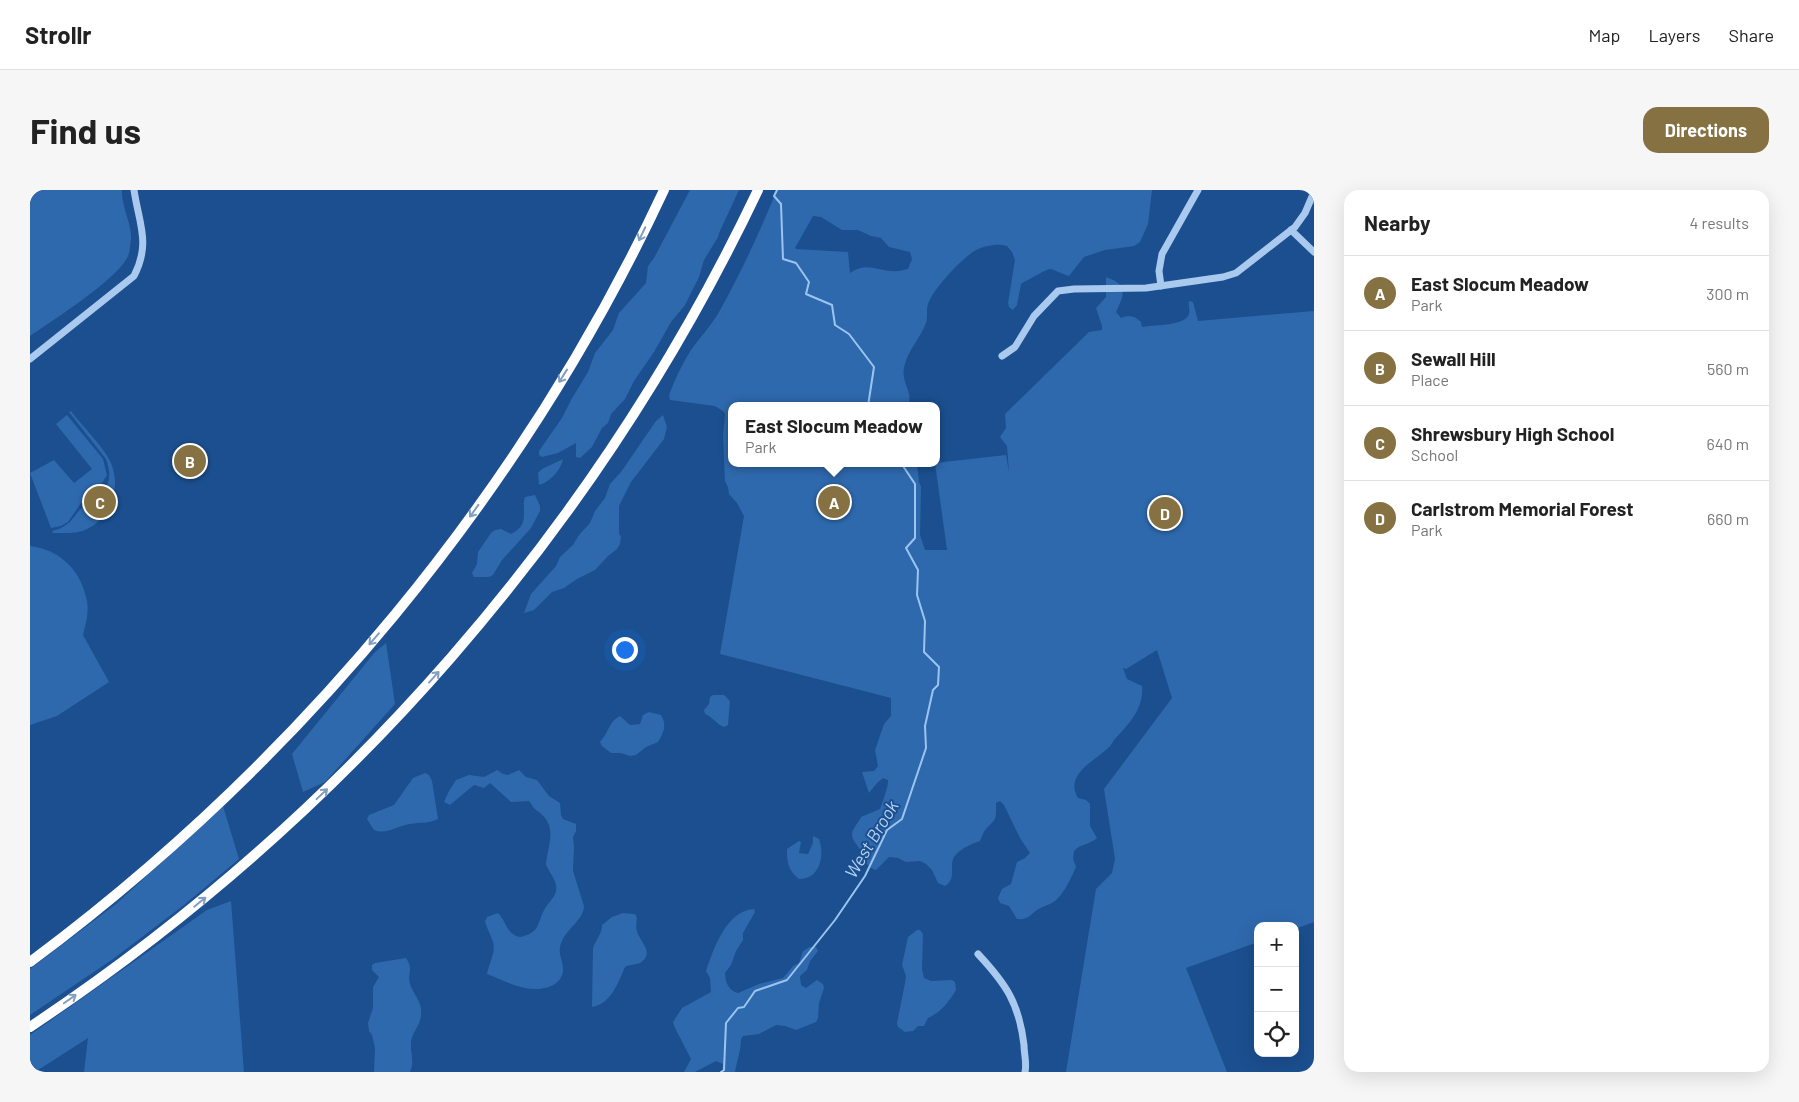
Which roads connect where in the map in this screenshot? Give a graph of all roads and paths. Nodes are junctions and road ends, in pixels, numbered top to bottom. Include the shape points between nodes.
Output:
1 (134, 190) edge
2 (664, 190) edge
3 (758, 190) edge
4 (1198, 190) edge
5 (1314, 192) edge
6 (1291, 230) junction
7 (1314, 252) edge
8 (1161, 286) junction
9 (1002, 356) dead end
10 (30, 359) edge
11 (978, 954) dead end
12 (30, 962) edge
13 (30, 1027) edge
14 (1025, 1072) edge

1 - 10 street via 143,248 141,263 134,276
2 -> 12 highway via 613,290 518,448 389,622 293,730 220,802 117,894
13 -> 3 highway via 174,923 253,857 376,740 464,642 521,573 620,435 686,329
4 - 8 street via 1162,254 1159,267
5 - 6 street via 1305,213
6 - 7 street
6 - 8 street via 1236,273
8 - 9 street via 1058,291 1034,316 1015,346
11 - 14 street via 1001,979 1014,1003 1023,1035

